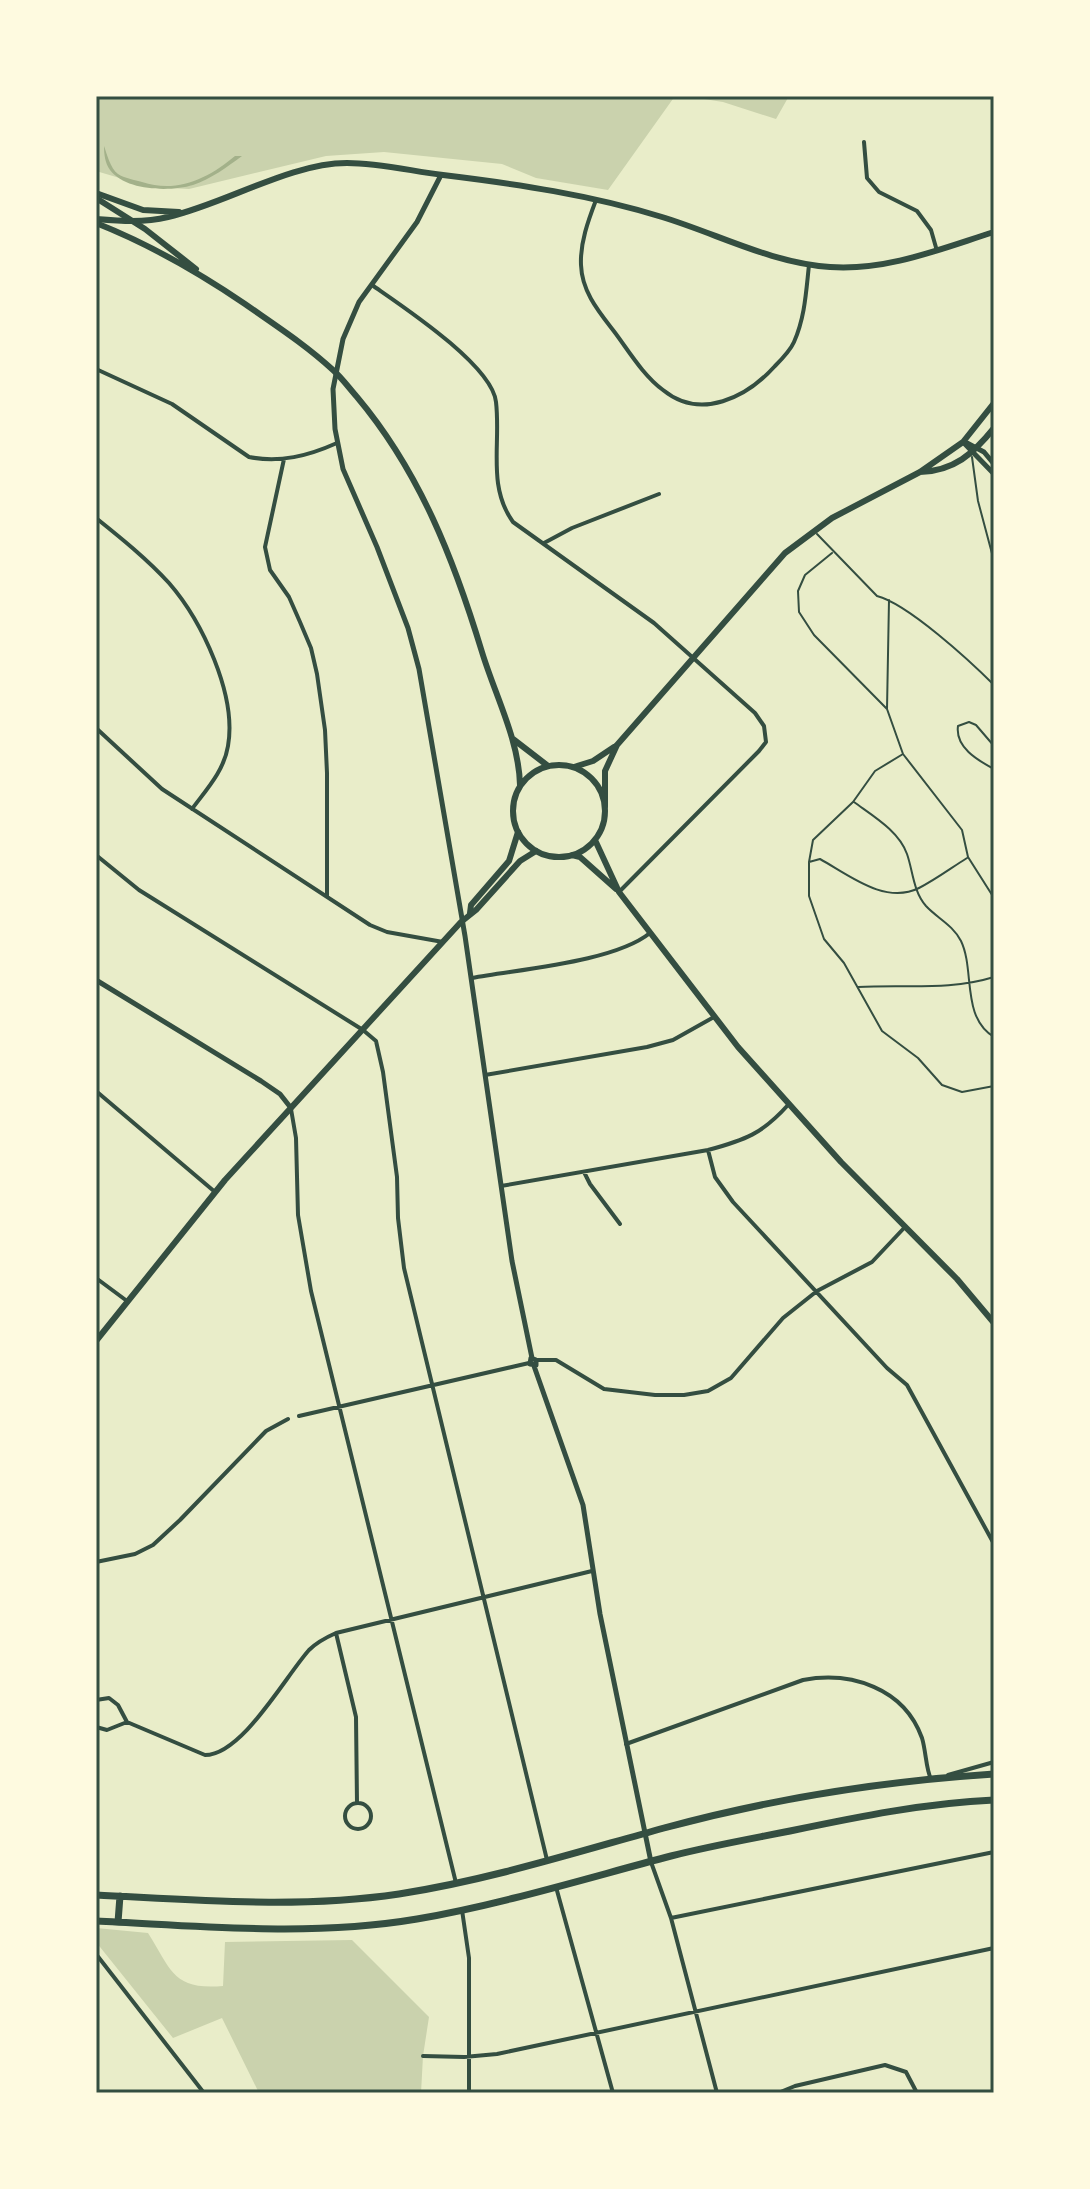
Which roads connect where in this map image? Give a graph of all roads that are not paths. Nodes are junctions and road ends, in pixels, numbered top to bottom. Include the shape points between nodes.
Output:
1 (864, 142) dead end
2 (441, 175) junction
3 (96, 195) edge
4 (597, 198) junction
5 (194, 210) junction
6 (96, 221) edge
7 (135, 221) junction
8 (994, 232) edge
9 (937, 251) junction
10 (809, 265) junction
11 (211, 281) junction
12 (370, 284) junction
13 (96, 369) edge
14 (335, 371) junction
15 (994, 403) edge
16 (994, 428) edge
17 (963, 442) junction
18 (337, 443) junction
19 (974, 450) junction
20 (284, 459) junction
21 (994, 464) edge
22 (920, 472) junction
23 (994, 474) edge
24 (659, 494) dead end
25 (96, 518) edge
26 (813, 530) junction
27 (544, 543) junction
28 (833, 552) junction
29 (994, 561) edge
30 (889, 600) junction
31 (693, 658) junction
32 (994, 685) edge
33 (887, 709) junction
34 (96, 728) edge
35 (513, 739) junction
36 (617, 745) junction
37 (994, 746) edge
38 (903, 754) junction
39 (548, 766) junction
40 (574, 767) junction
41 (994, 769) edge
42 (520, 785) junction
43 (853, 802) junction
44 (605, 806) junction
45 (192, 809) junction
46 (518, 832) junction
47 (595, 840) junction
48 (536, 851) junction
49 (96, 855) edge
50 (572, 855) junction
51 (968, 857) junction
52 (809, 862) junction
53 (916, 890) junction
54 (619, 892) junction
55 (327, 896) junction
56 (994, 898) edge
57 (470, 913) junction
58 (461, 922) junction
59 (650, 933) junction
60 (443, 942) junction
61 (994, 977) edge
62 (471, 978) junction
63 (96, 980) edge
64 (968, 985) junction
65 (857, 987) junction
66 (714, 1017) junction
67 (363, 1030) junction
68 (994, 1037) edge
69 (485, 1075) junction
70 (994, 1086) edge
71 (96, 1091) edge
72 (788, 1105) junction
73 (291, 1108) junction
74 (708, 1150) junction
75 (584, 1172) junction
76 (501, 1186) junction
77 (215, 1192) junction
78 (620, 1224) dead end
79 (905, 1227) junction
80 (96, 1278) edge
81 (817, 1291) junction
82 (127, 1301) junction
83 (994, 1323) edge
84 (96, 1341) edge
85 (533, 1362) junction
86 (431, 1385) junction
87 (340, 1405) junction
88 (299, 1416) dead end
89 (288, 1419) dead end
90 (994, 1544) edge
91 (96, 1562) edge
92 (592, 1571) junction
93 (484, 1597) junction
94 (392, 1621) junction
95 (336, 1633) junction
96 (96, 1700) edge
97 (127, 1722) junction
98 (96, 1727) edge
99 (626, 1744) junction
100 (994, 1762) edge
101 (994, 1774) edge
102 (930, 1780) junction
103 (994, 1800) edge
104 (357, 1803) junction
105 (644, 1834) junction
106 (994, 1852) edge
107 (547, 1860) junction
108 (651, 1862) junction
109 (456, 1883) junction
110 (556, 1887) junction
111 (96, 1895) edge
112 (120, 1896) junction
113 (462, 1910) junction
114 (671, 1918) junction
115 (96, 1921) edge
116 (118, 1922) junction
117 (994, 1948) edge
118 (96, 1954) edge
119 (696, 2011) junction
120 (596, 2031) junction
121 (470, 2055) junction
122 (423, 2056) dead end
123 (204, 2093) edge
124 (469, 2093) edge
125 (613, 2093) edge
126 (717, 2093) edge
127 (778, 2093) edge
128 (917, 2093) edge

1 - 9 street via 867,178 879,192 917,211 931,230
2 - 4 main road
2 - 5 main road via 329,165
2 - 12 street via 417,222
3 - 5 main road via 150,211
3 - 7 main road
4 - 10 main road
4 - 10 street via 581,256 586,290 633,358 676,398 709,406 727,401 772,369 793,346 801,324
5 - 7 main road
6 - 7 main road
6 - 11 main road
7 - 11 main road
8 - 9 main road
9 - 10 main road via 865,267
11 - 14 main road
12 - 14 street via 351,319
12 - 27 street via 438,333 483,377 496,400 499,499 513,522
13 - 20 street via 172,404 249,457
14 - 18 street
14 - 35 main road via 382,429 434,519
15 - 17 main road
16 - 19 main road
17 - 19 street
17 - 22 main road
18 - 20 street
18 - 58 street via 408,628 430,723
19 - 21 street
19 - 22 main road via 940,471
19 - 23 street
19 - 29 lane via 978,501
20 - 55 street via 265,547 270,570 289,597 311,648 317,674 326,759
22 - 26 main road
24 - 27 street
25 - 45 street via 170,584 218,669 229,746 221,769
26 - 28 lane
26 - 31 main road via 785,553
27 - 31 street
28 - 30 lane via 877,596
28 - 33 lane via 805,575 798,591 799,612 814,635
30 - 32 lane
30 - 33 lane
31 - 36 main road
31 - 54 street via 755,713 766,742
33 - 38 lane
34 - 45 street via 153,782
35 - 39 main road
35 - 42 main road
36 - 40 main road
36 - 44 main road via 605,771
37 - 41 lane via 976,725 958,726 959,741 967,751
38 - 43 lane via 875,771
38 - 51 lane via 957,821
39 - 40 main road
39 - 42 main road
40 - 44 main road via 596,783
42 - 46 main road via 512,808
43 - 52 lane via 813,840
43 - 53 lane via 888,828 906,850
44 - 47 main road
45 - 55 street
46 - 48 main road
46 - 57 main road via 509,861
47 - 50 main road
47 - 54 main road
48 - 50 main road
48 - 57 main road
49 - 67 street via 139,890
50 - 54 main road
51 - 53 lane
51 - 56 lane
52 - 53 lane via 820,859 873,890
52 - 65 lane via 809,896 824,939
53 - 64 lane via 959,937
54 - 59 main road
55 - 60 street via 387,932
57 - 58 main road
58 - 60 main road
58 - 62 street
59 - 62 street via 611,953
59 - 66 main road
60 - 67 main road
61 - 64 lane
62 - 69 street
63 - 73 street via 270,1087
64 - 65 lane
64 - 68 lane via 977,1019
65 - 70 lane via 882,1031 918,1058 942,1085 962,1092
66 - 69 street via 673,1040 647,1047
66 - 72 main road
67 - 73 main road
67 - 86 street via 379,1051 404,1268
69 - 76 street
71 - 77 street
72 - 74 street via 757,1134
72 - 79 main road
73 - 77 main road
73 - 87 street via 303,1252
74 - 75 street
74 - 81 street via 715,1177 733,1202
75 - 76 street
75 - 78 street
76 - 85 street
77 - 82 main road
79 - 81 street via 872,1262
79 - 83 main road
80 - 82 street
81 - 85 street via 783,1318 731,1378 708,1391 655,1395 604,1389 556,1360
81 - 90 street via 907,1385
82 - 84 main road
85 - 86 street
85 - 92 street via 583,1505
86 - 87 street
86 - 93 street
87 - 88 street
87 - 94 street
89 - 91 street via 266,1431 153,1545
92 - 93 street
92 - 99 street
93 - 94 street
93 - 107 street
94 - 95 street
94 - 109 street
95 - 97 street via 310,1649 247,1731 215,1755
95 - 104 street via 356,1717
96 - 97 street via 115,1701
97 - 98 street via 107,1730
99 - 102 street via 803,1680 859,1680 901,1705 921,1737
99 - 105 street
100 - 102 street
101 - 102 highway
102 - 105 highway via 777,1804
103 - 108 highway via 875,1814
104 - 104 street via 346,1814 350,1826 358,1829 371,1815
105 - 107 highway
105 - 108 street
106 - 114 street
107 - 109 highway
108 - 110 highway
108 - 114 street
109 - 112 highway via 386,1896 297,1903
110 - 113 highway
110 - 120 street
111 - 112 highway
112 - 116 highway
113 - 116 highway via 301,1929
113 - 121 street via 469,1958
114 - 119 street
115 - 116 highway
117 - 119 street
118 - 123 street
119 - 120 street
119 - 126 street
120 - 121 street via 497,2054
120 - 125 street
121 - 122 street
121 - 124 street
127 - 128 street via 885,2065 906,2072

